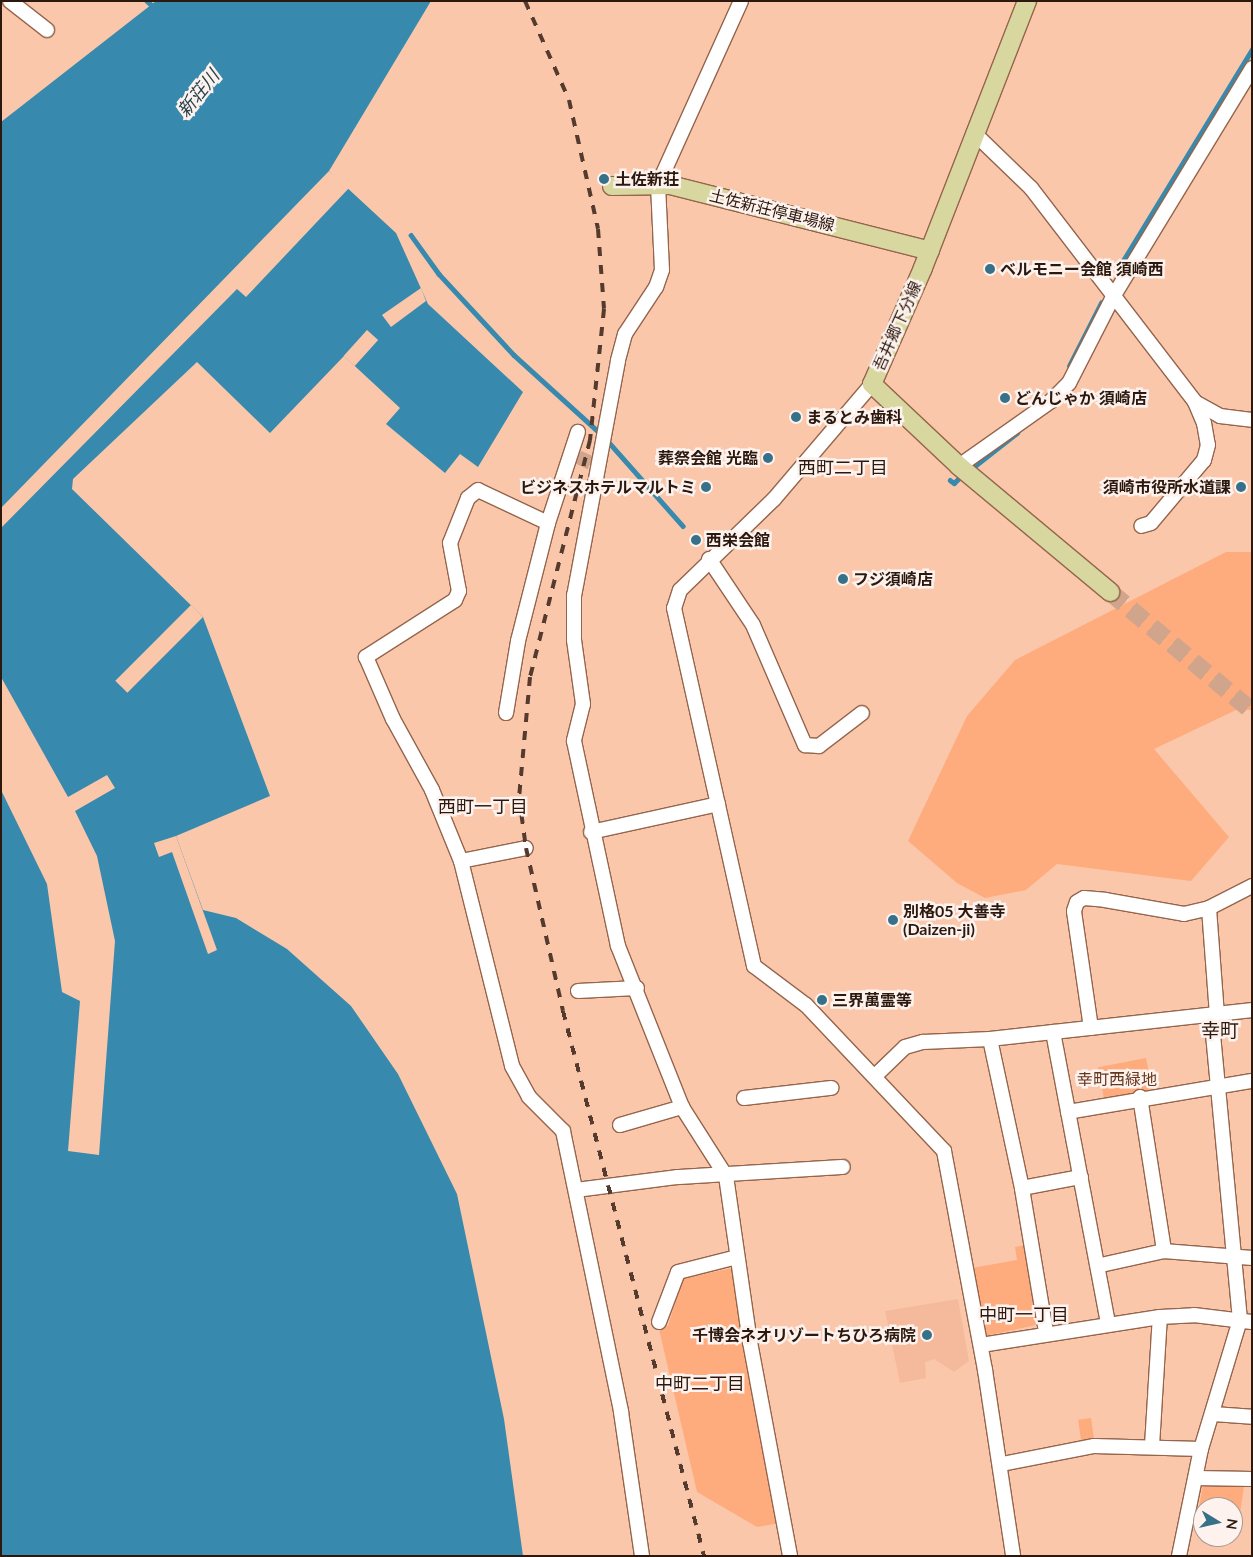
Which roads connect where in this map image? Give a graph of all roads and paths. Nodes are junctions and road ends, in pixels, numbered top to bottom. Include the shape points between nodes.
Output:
1 (10, 1) edge
2 (741, 1) edge
3 (1028, 1) edge
4 (47, 30) dead end
5 (1252, 68) edge
6 (974, 133) junction
7 (658, 185) junction
8 (612, 186) dead end
9 (930, 251) junction
10 (1114, 297) junction
11 (872, 384) junction
12 (1195, 402) junction
13 (1252, 420) edge
14 (578, 432) dead end
15 (959, 466) junction
16 (548, 524) junction
17 (1141, 526) dead end
18 (709, 559) junction
19 (1110, 592) tunnel mouth
20 (506, 713) dead end
21 (862, 713) dead end
22 (718, 804) junction
23 (591, 832) junction
24 (526, 848) dead end
25 (461, 861) junction
26 (1252, 886) edge
27 (1209, 908) junction
28 (637, 988) junction
29 (578, 991) dead end
30 (1252, 1010) edge
31 (1214, 1016) junction
32 (1091, 1028) junction
33 (1053, 1032) junction
34 (990, 1039) junction
35 (876, 1075) junction
36 (1252, 1081) edge
37 (1217, 1085) junction
38 (831, 1088) dead end
39 (1140, 1097) junction
40 (744, 1098) dead end
41 (682, 1108) junction
42 (1068, 1112) junction
43 (620, 1125) dead end
44 (844, 1167) dead end
45 (726, 1176) junction
46 (1081, 1177) junction
47 (1022, 1188) junction
48 (576, 1190) junction
49 (1164, 1252) junction
50 (737, 1257) junction
51 (1236, 1257) junction
52 (1252, 1258) edge
53 (1101, 1264) junction
54 (1160, 1318) junction
55 (1246, 1321) edge
56 (659, 1322) dead end
57 (1108, 1324) junction
58 (1046, 1332) junction
59 (981, 1345) junction
60 (1214, 1414) junction
61 (1252, 1417) edge
62 (1152, 1446) junction
63 (1201, 1449) junction
64 (1002, 1464) junction
65 (1196, 1478) junction
66 (1252, 1479) edge
67 (642, 1556) edge
68 (790, 1556) edge
69 (1013, 1556) edge
70 (1179, 1556) edge

1 - 4 street
2 - 7 street
3 - 6 main road, 吾井郷下分線
5 - 10 street
6 - 9 main road, 吾井郷下分線
6 - 10 street via 1031,188
7 - 8 main road, 土佐新荘停車場線
7 - 9 main road, 土佐新荘停車場線
7 - 23 street via 662,270 656,288 625,334 604,451 596,465 574,595 574,640 583,704 574,741
9 - 11 main road, 吾井郷下分線
10 - 12 street
10 - 15 street via 1061,392
11 - 15 main road, 吾井郷下分線
11 - 18 street via 774,499
12 - 13 street via 1220,416
12 - 17 street via 1204,423 1207,453 1151,523
14 - 16 street via 574,455
15 - 19 main road, 吾井郷下分線
16 - 20 street via 518,641
16 - 25 street via 478,490 468,498 450,543 459,591 454,600 366,657 393,719 432,790
18 - 21 street via 754,625 805,745 819,746
18 - 22 street via 680,590 674,608
22 - 23 street
22 - 35 street via 754,966 806,1005
23 - 28 street via 618,946
24 - 25 street
25 - 48 street via 512,1066 529,1097 563,1131
26 - 27 street
27 - 31 street
27 - 32 street via 1184,914 1105,900 1084,898 1077,902 1074,911
28 - 29 street
28 - 41 street
30 - 31 street
31 - 32 street
31 - 37 street
32 - 33 street
33 - 34 street
33 - 42 street
34 - 35 street via 905,1047
34 - 47 street
35 - 59 street via 944,1151
36 - 37 street
37 - 39 street
37 - 51 street
38 - 40 street
39 - 42 street
39 - 49 street
41 - 43 street
41 - 45 street
42 - 46 street
44 - 45 street
45 - 48 street
45 - 50 street
46 - 47 street
46 - 53 street
47 - 58 street
48 - 67 street via 621,1412
49 - 51 street
49 - 53 street
50 - 56 street via 678,1272
50 - 68 street
51 - 52 street
51 - 55 street
53 - 57 street
54 - 55 street via 1194,1315
54 - 57 street
54 - 62 street
55 - 60 street
57 - 58 street
58 - 59 street
59 - 64 street
60 - 61 street
60 - 63 street
62 - 63 street
62 - 64 street via 1094,1446
63 - 65 street
64 - 69 street
65 - 66 street
65 - 70 street

